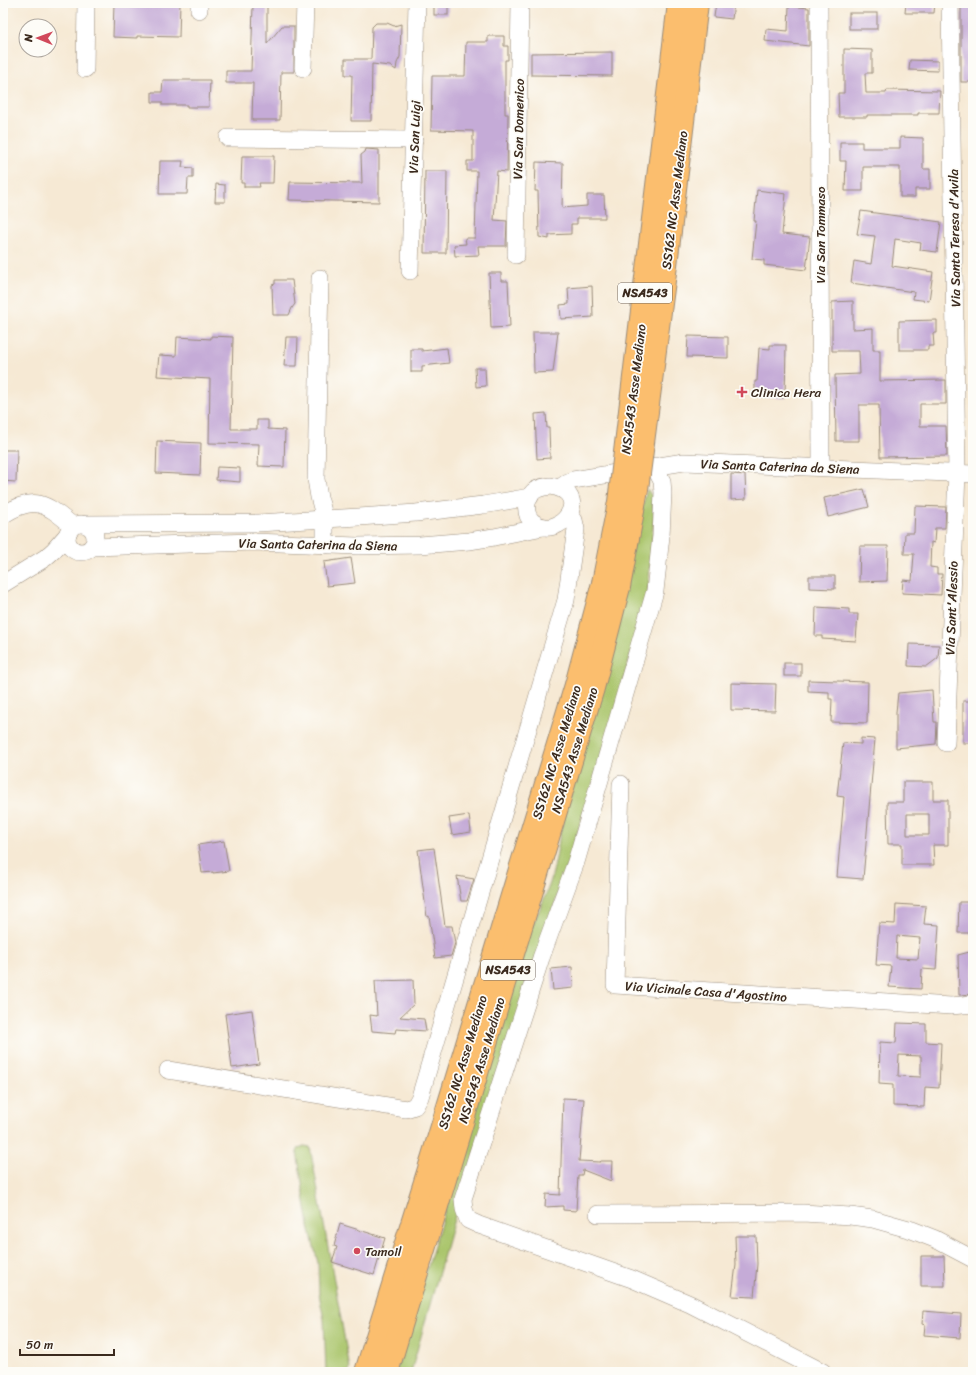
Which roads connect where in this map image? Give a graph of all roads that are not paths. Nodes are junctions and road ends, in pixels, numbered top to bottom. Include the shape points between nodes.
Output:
1 (86, 3) edge
2 (305, 3) edge
3 (417, 3) edge
4 (520, 3) edge
5 (679, 3) edge
6 (697, 3) edge
7 (819, 3) edge
8 (950, 3) edge
9 (303, 68) dead end
10 (85, 70) dead end
11 (228, 138) dead end
12 (414, 140) junction
13 (516, 255) dead end
14 (410, 271) dead end
15 (320, 278) dead end
16 (654, 466) junction
17 (821, 467) junction
18 (965, 473) edge
19 (530, 497) junction
20 (567, 500) junction
21 (3, 515) edge
22 (325, 519) junction
23 (145, 524) junction
24 (543, 527) junction
25 (75, 528) junction
26 (146, 545) junction
27 (325, 545) junction
28 (92, 547) junction
29 (74, 550) junction
30 (45, 558) junction
31 (3, 584) edge
32 (611, 585) junction
33 (946, 743) dead end
34 (621, 784) dead end
35 (973, 1004) edge
36 (168, 1070) dead end
37 (598, 1214) dead end
38 (973, 1259) edge
39 (368, 1364) edge
40 (387, 1372) edge
41 (823, 1372) edge

1 - 10 street
2 - 9 street
3 - 12 street, Via San Luigi
4 - 13 street, Via San Domenico
5 - 32 highway, NSA543 Asse Mediano / NSA543, bridge
6 - 32 highway, SS162 NC Asse Mediano, bridge via 637,489
7 - 17 street, Via San Tommaso
8 - 18 street, Via Santa Teresa d'Avila
11 - 12 street
12 - 14 street, Via San Luigi
15 - 22 street via 316,479
16 - 17 street, Via Santa Caterina da Siena via 684,462
16 - 20 street, Via Santa Caterina da Siena via 588,478
16 - 41 street via 662,481 663,494 655,591 576,862 541,958 463,1199 464,1209 468,1220 479,1225 632,1279 690,1304
17 - 18 street, Via Santa Caterina da Siena
18 - 33 street, Via Sant'Alessio
19 - 20 street via 534,491 551,486
19 - 22 street, Via Santa Caterina da Siena via 483,505
19 - 24 street via 527,514 536,525
20 - 24 street via 564,520 557,525
20 - 36 street via 576,529 566,600 420,1097 415,1106 406,1109
21 - 25 street via 27,503 38,503
22 - 23 street, Via Santa Caterina da Siena
22 - 27 street
23 - 25 street, Via Santa Caterina da Siena
23 - 26 street
24 - 27 street, Via Santa Caterina da Siena via 444,544
25 - 28 street via 93,529 95,534
25 - 29 street via 68,543
25 - 30 street
26 - 27 street, Via Santa Caterina da Siena via 254,542
26 - 28 street, Via Santa Caterina da Siena
28 - 29 street via 84,552
29 - 30 street
30 - 31 street
32 - 39 highway, SS162 NC Asse Mediano via 576,685
32 - 40 highway, NSA543 Asse Mediano / NSA543 via 593,688
34 - 35 street, Via Vicinale Casa d'Agostino via 615,985 944,1006
37 - 38 street via 803,1212 850,1216 873,1219 912,1230

